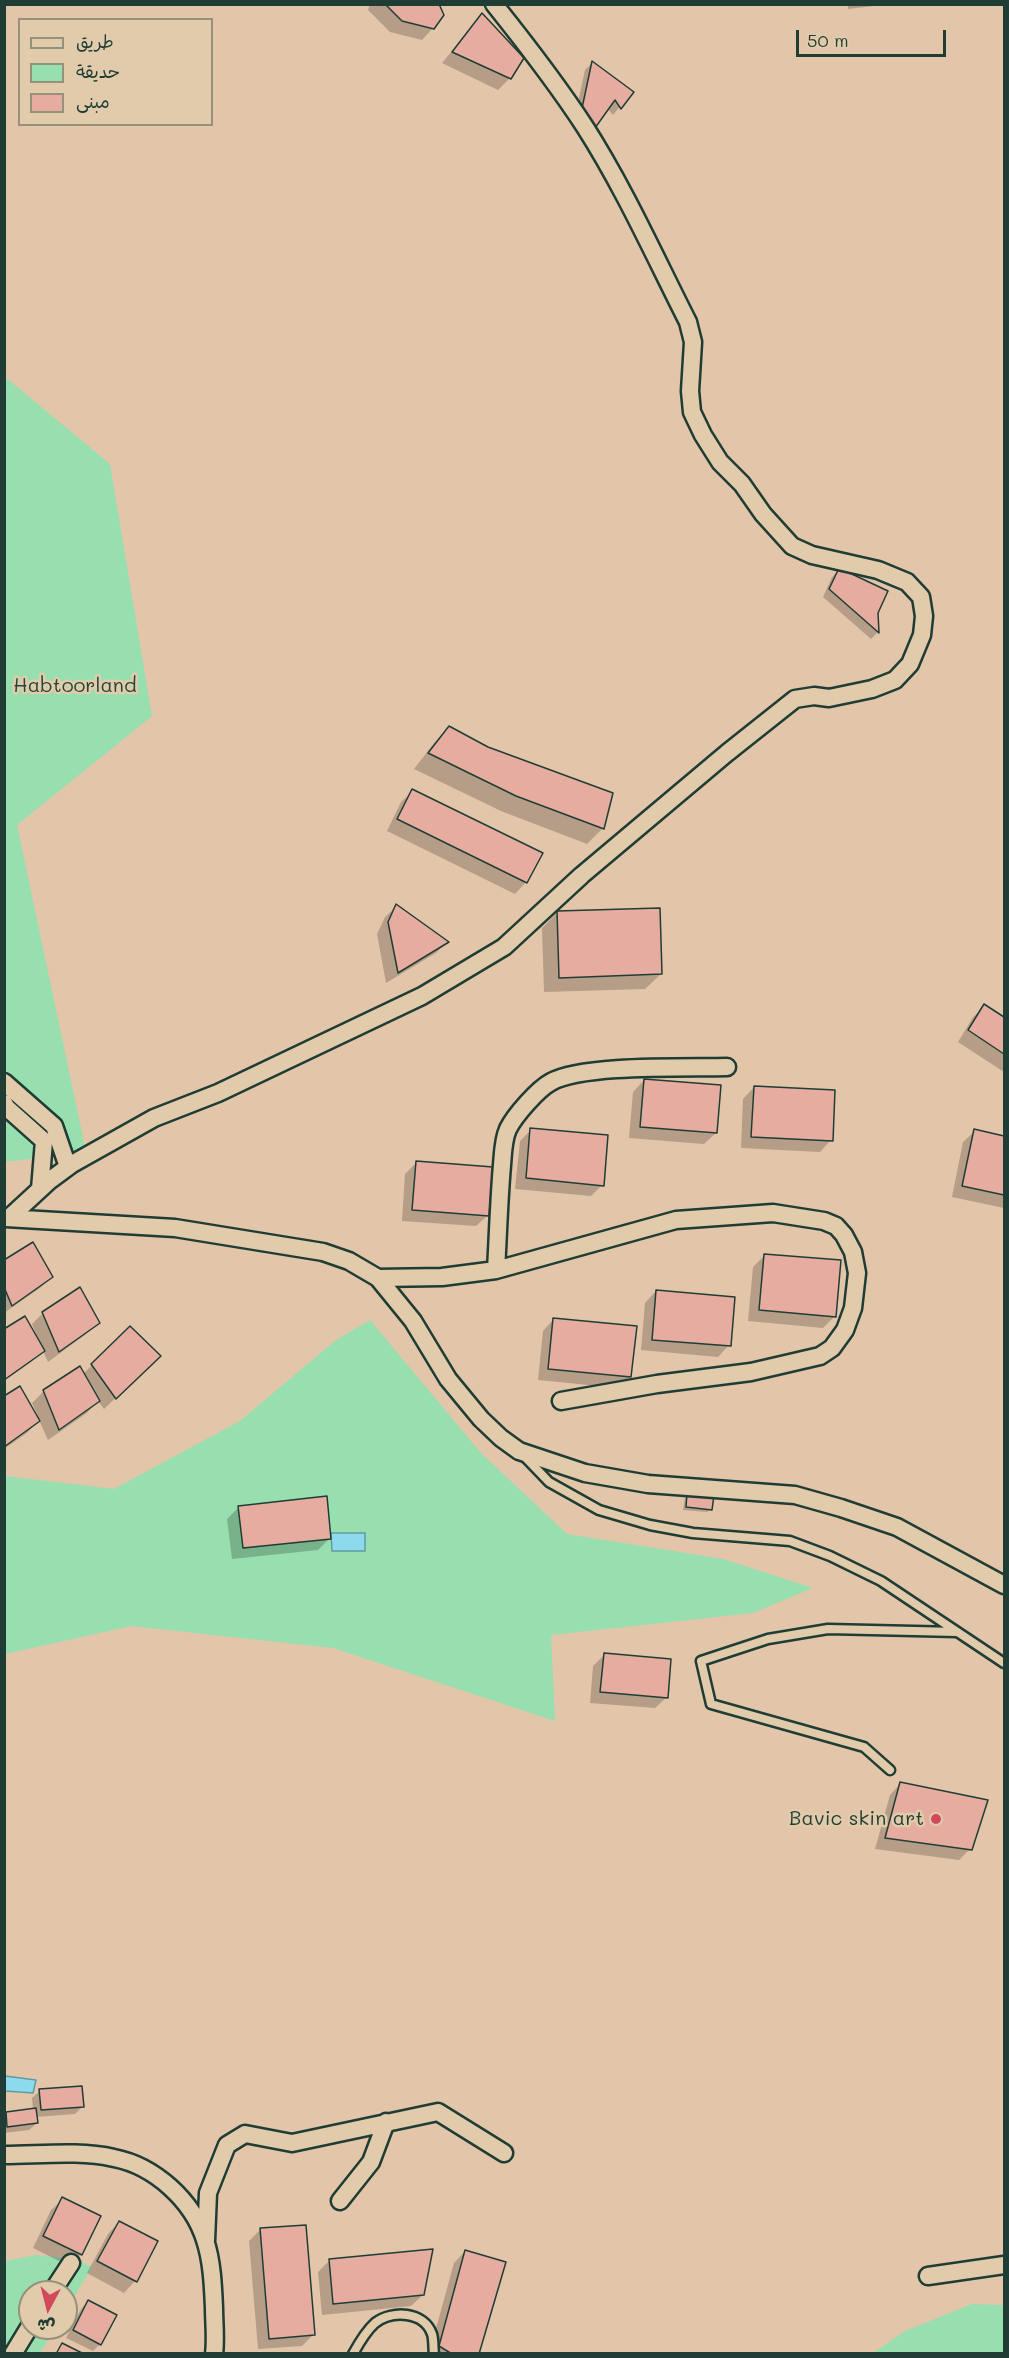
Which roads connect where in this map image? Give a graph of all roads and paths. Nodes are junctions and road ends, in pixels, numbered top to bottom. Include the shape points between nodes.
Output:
1 (494, 4) edge
2 (727, 1067) dead end
3 (4, 1082) edge
4 (4, 1103) edge
5 (68, 1167) junction
6 (40, 1189) junction
7 (8, 1218) edge
8 (496, 1270) junction
9 (378, 1278) junction
10 (561, 1401) dead end
11 (519, 1451) junction
12 (1005, 1585) edge
13 (958, 1632) junction
14 (1005, 1663) edge
15 (890, 1770) dead end
16 (386, 2122) junction
17 (504, 2153) dead end
18 (4, 2155) edge
19 (340, 2201) dead end
20 (206, 2241) junction
21 (71, 2263) dead end
22 (1005, 2265) edge
23 (928, 2276) dead end
24 (60, 2280) edge
25 (22, 2340) edge
26 (13, 2354) edge
27 (214, 2354) edge
28 (353, 2354) edge
29 (434, 2354) edge

1 - 5 street via 585,127 688,322 693,342 692,412 720,462 792,546 907,582 921,597 922,635 910,664 895,680 829,698 795,699 591,868 504,947 422,996 219,1093 154,1118
2 - 8 street via 597,1071 550,1082 508,1129 499,1199
3 - 5 street via 54,1126
4 - 6 street via 44,1141
5 - 6 street
6 - 7 street
7 - 9 street via 174,1228 323,1252
8 - 9 street via 442,1277
8 - 10 street via 676,1220 773,1213 836,1226 853,1252 857,1273 853,1308 845,1330 832,1348 820,1356 751,1372
9 - 11 street via 413,1321 448,1379 474,1411
11 - 12 street via 585,1473 648,1484 795,1496 841,1508 897,1527
11 - 13 lane via 549,1482 599,1510 693,1533 790,1541 881,1581
13 - 14 lane
13 - 15 lane via 828,1629 768,1639 701,1661 711,1704 864,1747
16 - 17 street via 438,2112
16 - 19 street via 371,2162
16 - 20 street via 292,2142 245,2134 227,2145 208,2193
18 - 20 street via 115,2158 150,2170 196,2216
20 - 27 street via 212,2277
21 - 24 street
22 - 23 street
25 - 26 street
28 - 29 lane via 373,2324 386,2316 401,2314 425,2324 432,2334

